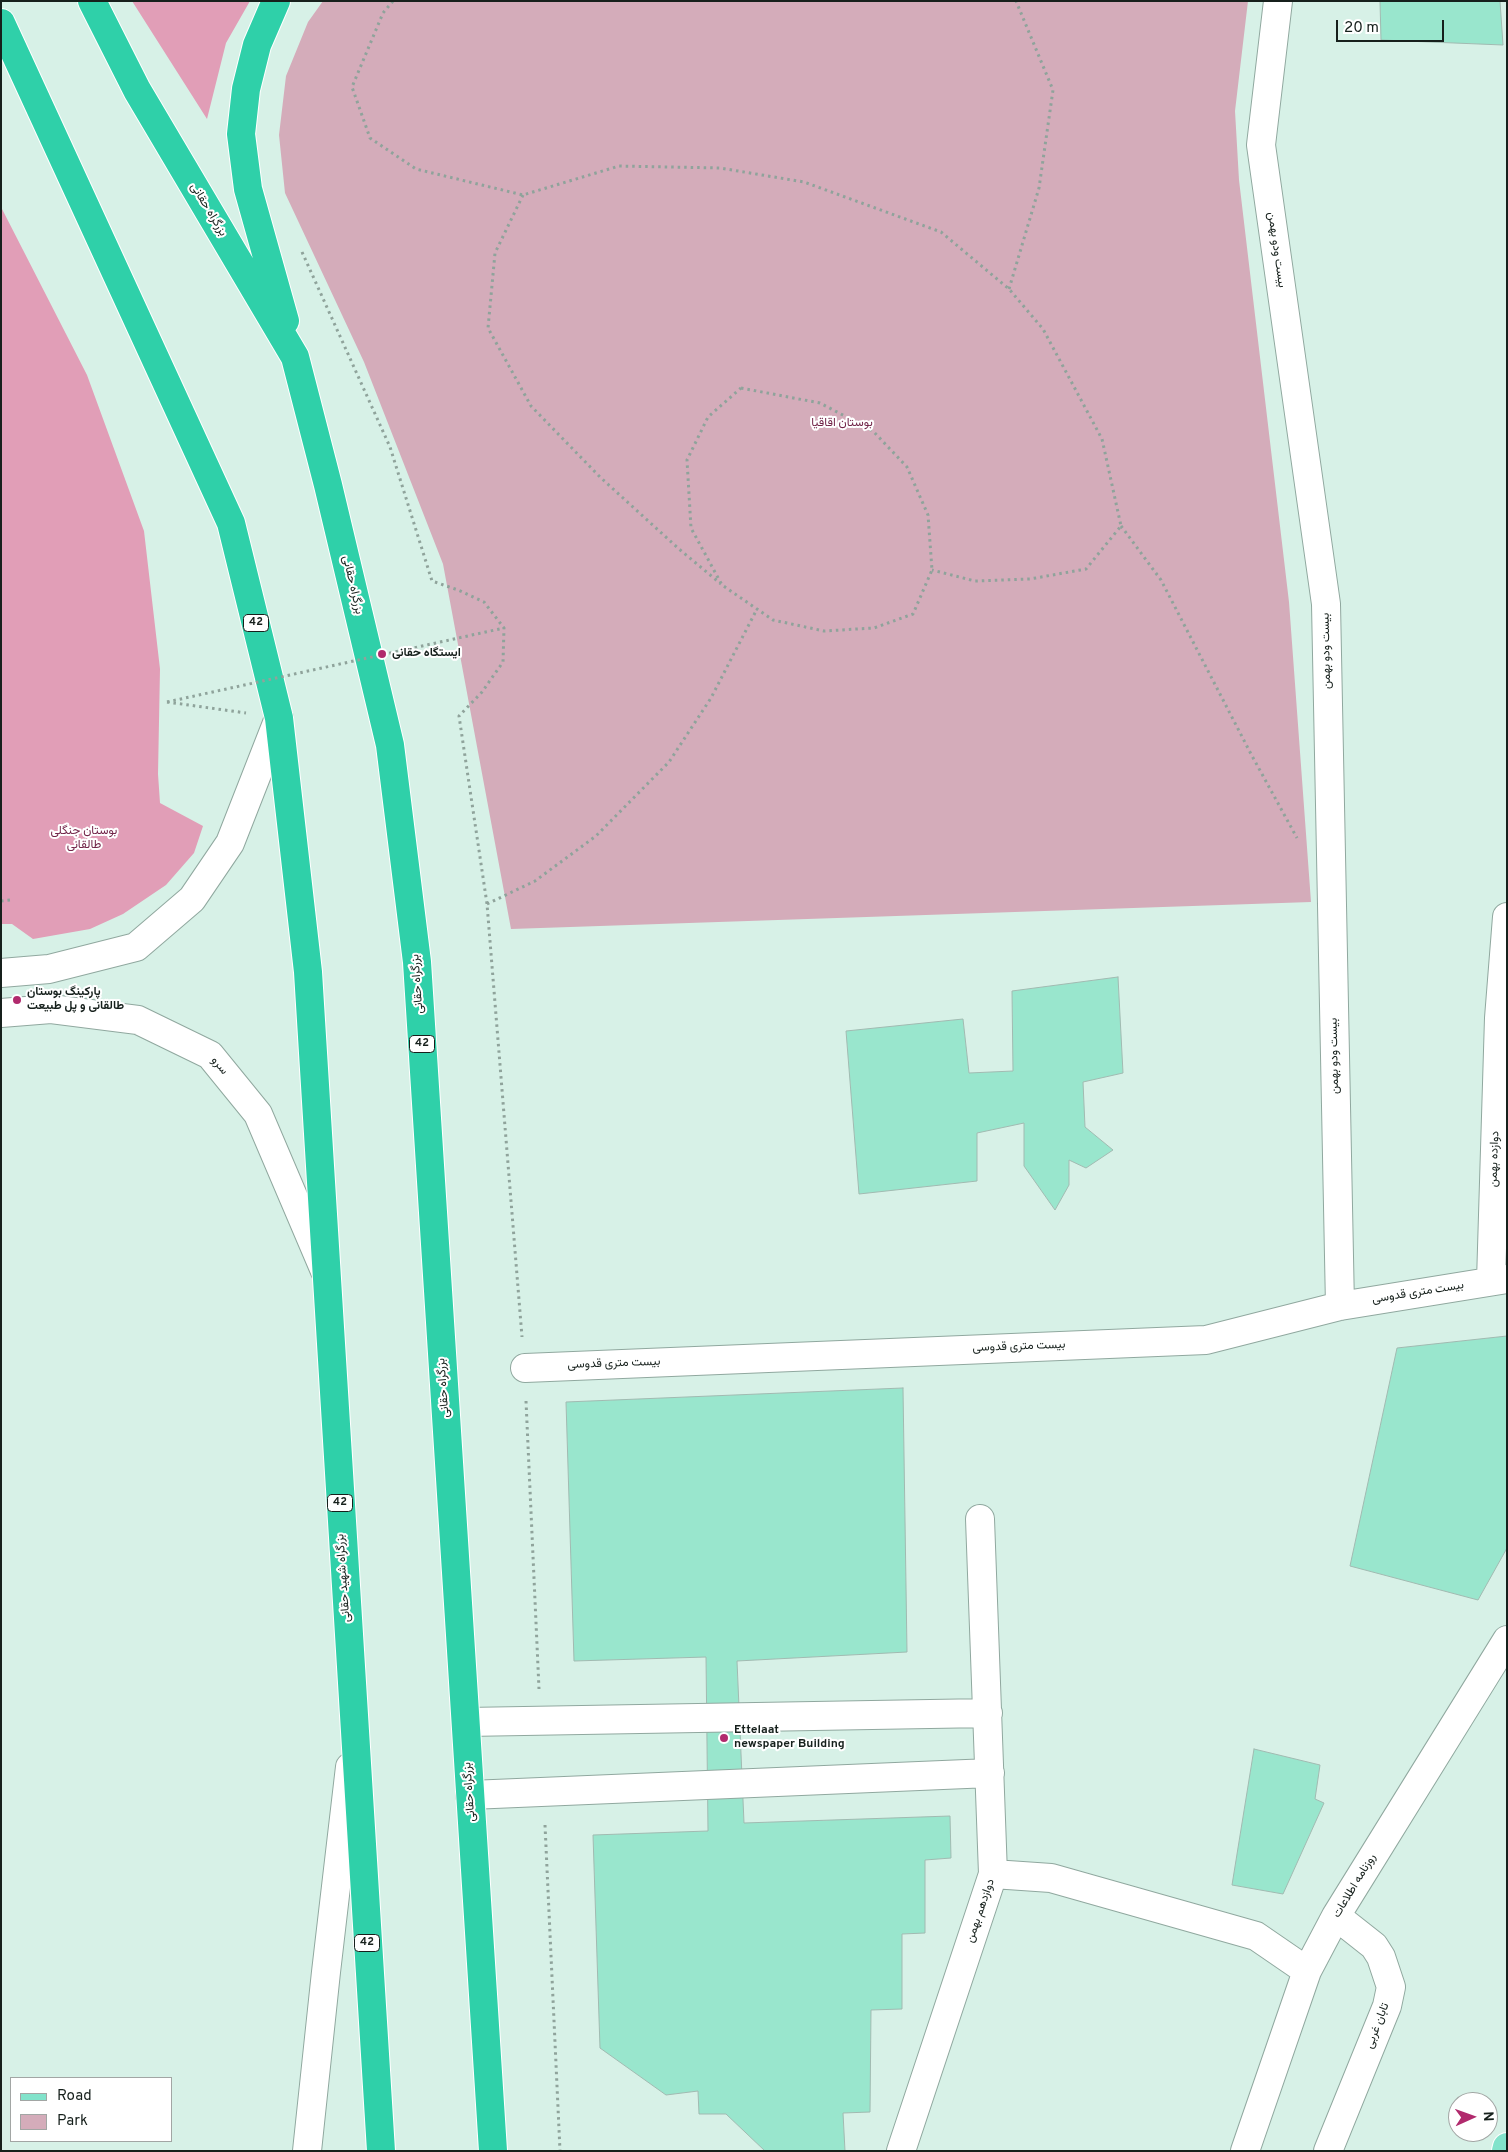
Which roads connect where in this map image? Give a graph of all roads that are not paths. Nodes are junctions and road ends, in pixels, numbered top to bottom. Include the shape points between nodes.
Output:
1 (92, 1) edge
2 (276, 1) edge
3 (1278, 1) edge
4 (1, 24) edge
5 (295, 357) junction
6 (279, 718) junction
7 (1507, 917) edge
8 (1, 973) edge
9 (1, 1013) edge
10 (325, 1271) junction
11 (1499, 1280) edge
12 (1340, 1306) junction
13 (525, 1368) road end
14 (980, 1519) dead end
15 (1507, 1640) edge
16 (988, 1713) junction
17 (466, 1722) junction
18 (354, 1736) junction
19 (990, 1773) junction
20 (470, 1795) junction
21 (993, 1874) junction
22 (1336, 1916) junction
23 (1307, 1971) junction
24 (1507, 2147) edge
25 (307, 2151) edge
26 (381, 2151) edge
27 (493, 2151) edge
28 (901, 2151) edge
29 (1245, 2151) edge
30 (1328, 2151) edge
31 (1506, 2151) edge

1 - 5 highway, بزرگراه حقانی / 42 via 137,90
2 - 5 highway via 256,45 246,89 241,134 248,189
3 - 12 street, بیست ودو بهمن via 1261,145 1326,604
4 - 6 highway, 42 via 231,523
5 - 17 highway, بزرگراه حقانی / 42 via 390,745 416,962
6 - 8 street via 230,843 192,899 136,947 49,969
6 - 10 highway, 42 via 308,972
7 - 11 street, دوازده بهمن via 1498,1018
9 - 10 street, سرو via 51,1009 138,1020 210,1055 258,1114
10 - 18 highway, بزرگراه شهید حقانی / 42
11 - 12 street, بیست متری قدوسی
12 - 13 street, بیست متری قدوسی via 1206,1340
14 - 16 street
15 - 22 street, روزنامه اطلاعات
16 - 17 street
16 - 19 street
17 - 20 highway, بزرگراه حقانی / 42
18 - 25 street
18 - 26 highway, 42
19 - 20 street
19 - 21 street
20 - 27 highway, بزرگراه حقانی / 42
21 - 23 street, دوازدهم بهمن via 1051,1878 1256,1936
21 - 28 street, دوازدهم بهمن
22 - 23 street, روزنامه اطلاعات
22 - 30 street, تابان غربی via 1374,1946 1381,1956 1391,1987 1387,2006
23 - 29 street, روزنامه اطلاعات
24 - 31 main road

